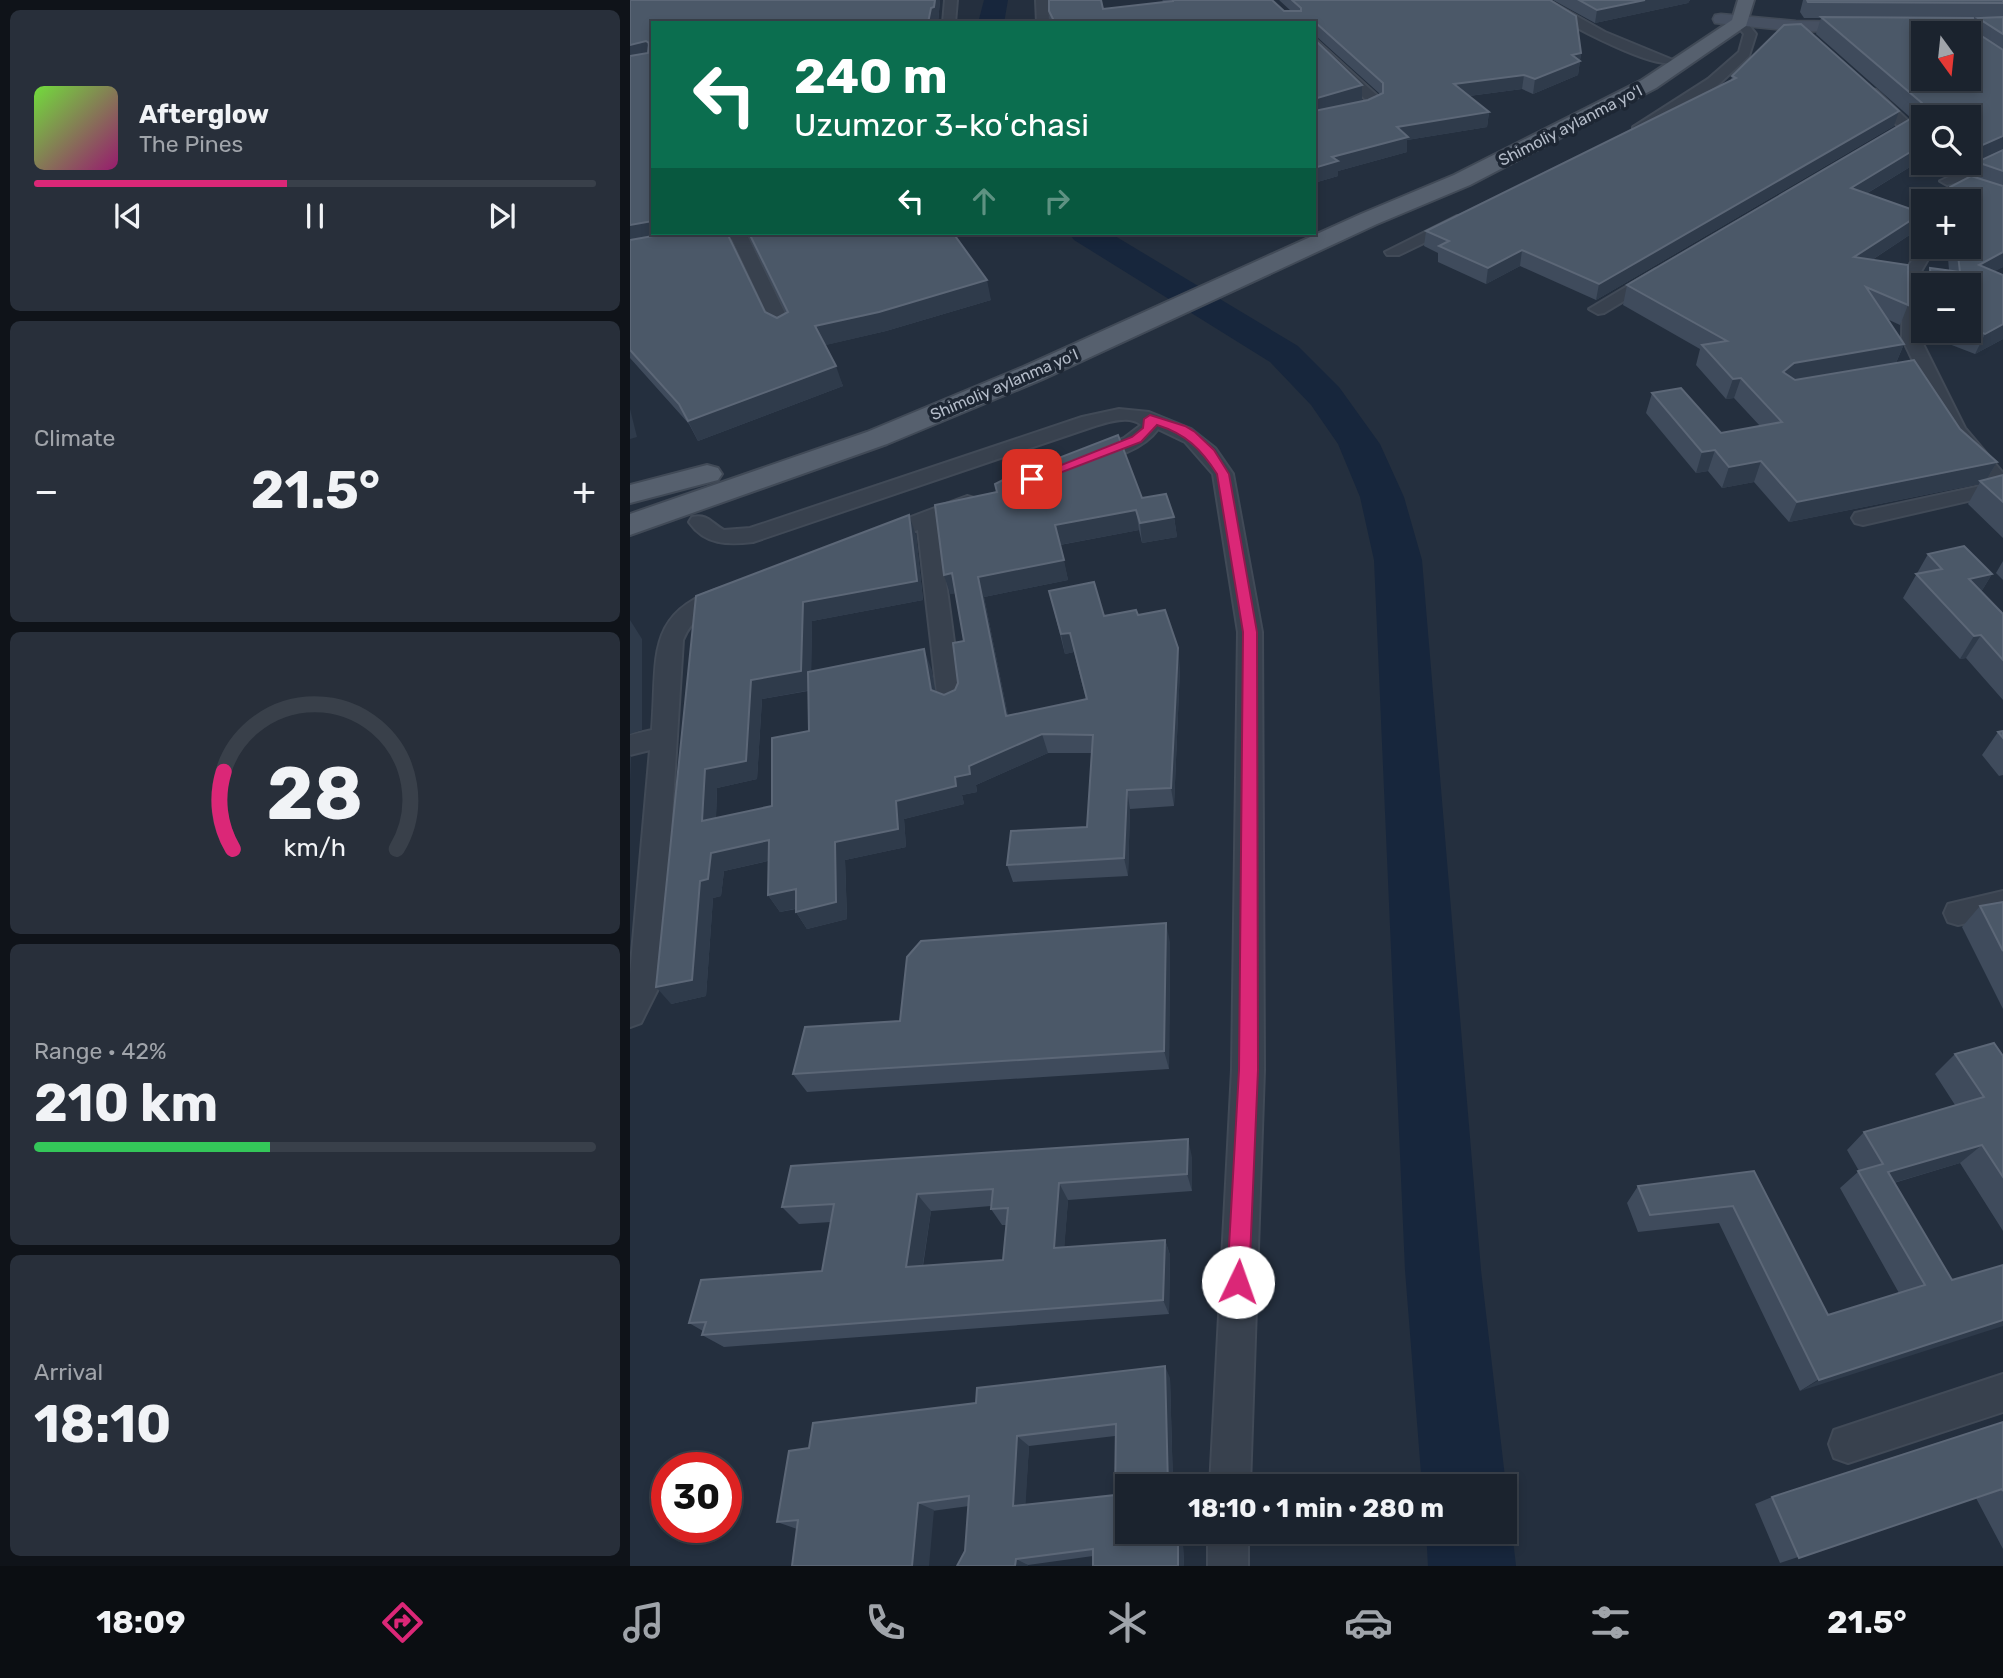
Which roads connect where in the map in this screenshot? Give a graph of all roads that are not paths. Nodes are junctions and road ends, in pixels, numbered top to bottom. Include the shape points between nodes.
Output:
1 (951, 0) edge
2 (1042, 0) edge
3 (1540, 0) edge
4 (1746, 0) edge
5 (1730, 14) edge
6 (949, 21) edge
7 (1043, 21) edge
8 (1796, 26) junction
9 (1880, 27) edge
10 (1316, 44) edge
11 (1817, 44) edge
12 (1667, 60) junction
13 (1857, 80) edge
14 (1316, 120) edge
15 (1630, 134) edge
16 (1911, 135) edge
17 (2003, 156) edge
18 (1945, 175) edge
19 (1948, 181) junction
20 (1946, 189) edge
21 (1970, 189) edge
22 (1472, 214) edge
23 (1369, 219) junction
24 (727, 235) edge
25 (739, 235) edge
26 (1392, 252) dead end
27 (630, 253) edge
28 (1920, 259) edge
29 (1669, 267) edge
30 (1598, 309) dead end
31 (784, 330) edge
32 (1926, 368) junction
33 (1901, 372) edge
34 (1150, 419) junction
35 (877, 438) junction
36 (1071, 464) edge
37 (2003, 487) edge
38 (630, 494) edge
39 (992, 494) edge
40 (1863, 518) dead end
41 (927, 519) junction
42 (700, 522) junction
43 (630, 524) edge
44 (849, 548) edge
45 (630, 550) edge
46 (746, 587) edge
47 (950, 702) edge
48 (664, 737) junction
49 (630, 745) edge
50 (2003, 903) edge
51 (1958, 913) dead end
52 (630, 1013) edge
53 (2003, 1393) edge
54 (1848, 1444) dead end
55 (1231, 1474) edge
56 (1228, 1544) edge
57 (1228, 1566) edge

1 - 6 street
2 - 7 street
3 - 12 street via 1588,30
4 - 5 main road
5 - 8 main road
5 - 12 main road, Shimoliy aylanma yoʻl
5 - 15 street via 1750,34 1745,53 1713,82
5 - 23 main road, Shimoliy aylanma yoʻl via 1680,65 1609,107 1462,180
8 - 9 main road
8 - 11 street
10 - 14 street via 1376,102
12 - 23 main road, Shimoliy aylanma yoʻl via 1574,113 1400,195
13 - 16 street
17 - 19 street
18 - 19 street
19 - 20 street
19 - 21 street
22 - 26 street
23 - 35 main road, Shimoliy aylanma yoʻl via 1033,373
24 - 27 street
25 - 31 street
28 - 32 street via 1911,275 1911,338
29 - 30 street
32 - 33 street
32 - 37 street via 1956,430
34 - 36 street via 1148,430 1136,439
34 - 42 street via 1128,414 1089,421 753,535 720,538
34 - 55 street via 1191,435 1223,474 1250,632 1248,1070
35 - 38 main road
35 - 42 main road
35 - 43 main road, Shimoliy aylanma yoʻl
37 - 40 street
39 - 41 street
41 - 44 street
41 - 47 street
42 - 45 main road
46 - 48 street via 688,611 677,623 671,640
48 - 49 street
48 - 52 street via 649,945 643,989
50 - 51 street
53 - 54 street
56 - 57 street

